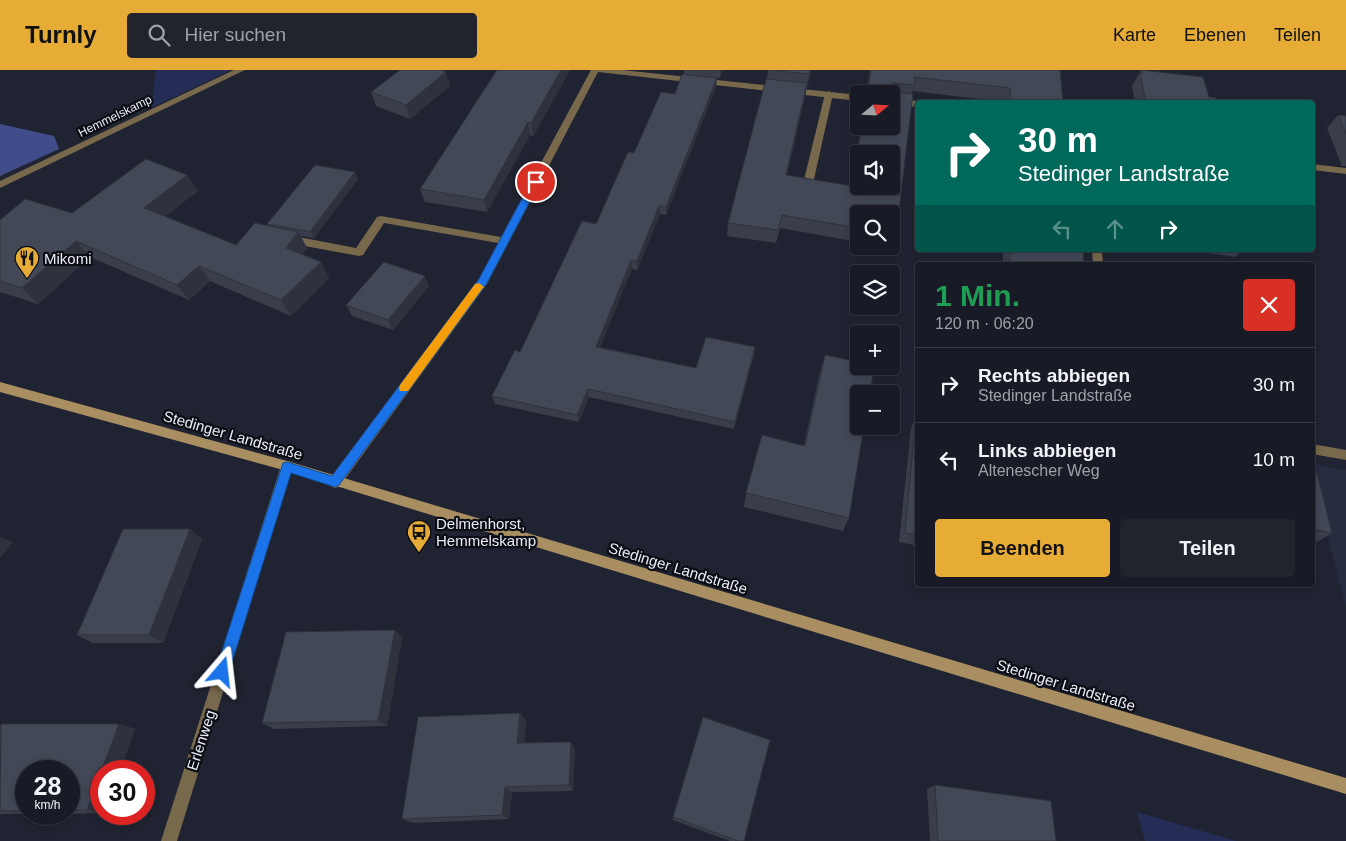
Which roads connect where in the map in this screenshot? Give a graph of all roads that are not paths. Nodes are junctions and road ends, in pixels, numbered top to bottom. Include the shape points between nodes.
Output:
1 (241, 70) edge
2 (596, 70) edge
3 (829, 94) junction
4 (850, 97) edge
5 (900, 102) edge
6 (915, 104) edge
7 (1315, 167) edge
8 (1346, 171) edge
9 (0, 185) edge
10 (807, 188) edge
11 (276, 237) edge
12 (504, 241) junction
13 (0, 387) edge
14 (1315, 450) edge
15 (1346, 455) edge
16 (287, 466) junction
17 (335, 482) junction
18 (1346, 786) edge
19 (169, 841) edge

1 - 9 street, Hemmelskamp
2 - 3 street
2 - 12 street
3 - 4 street
3 - 10 street
5 - 6 street
7 - 8 street
11 - 12 street via 359,252 381,219
12 - 17 street via 483,281
13 - 16 main road, Stedinger Landstraße
14 - 15 street
16 - 17 main road, Stedinger Landstraße
16 - 19 street, Erlenweg
17 - 18 main road, Stedinger Landstraße

